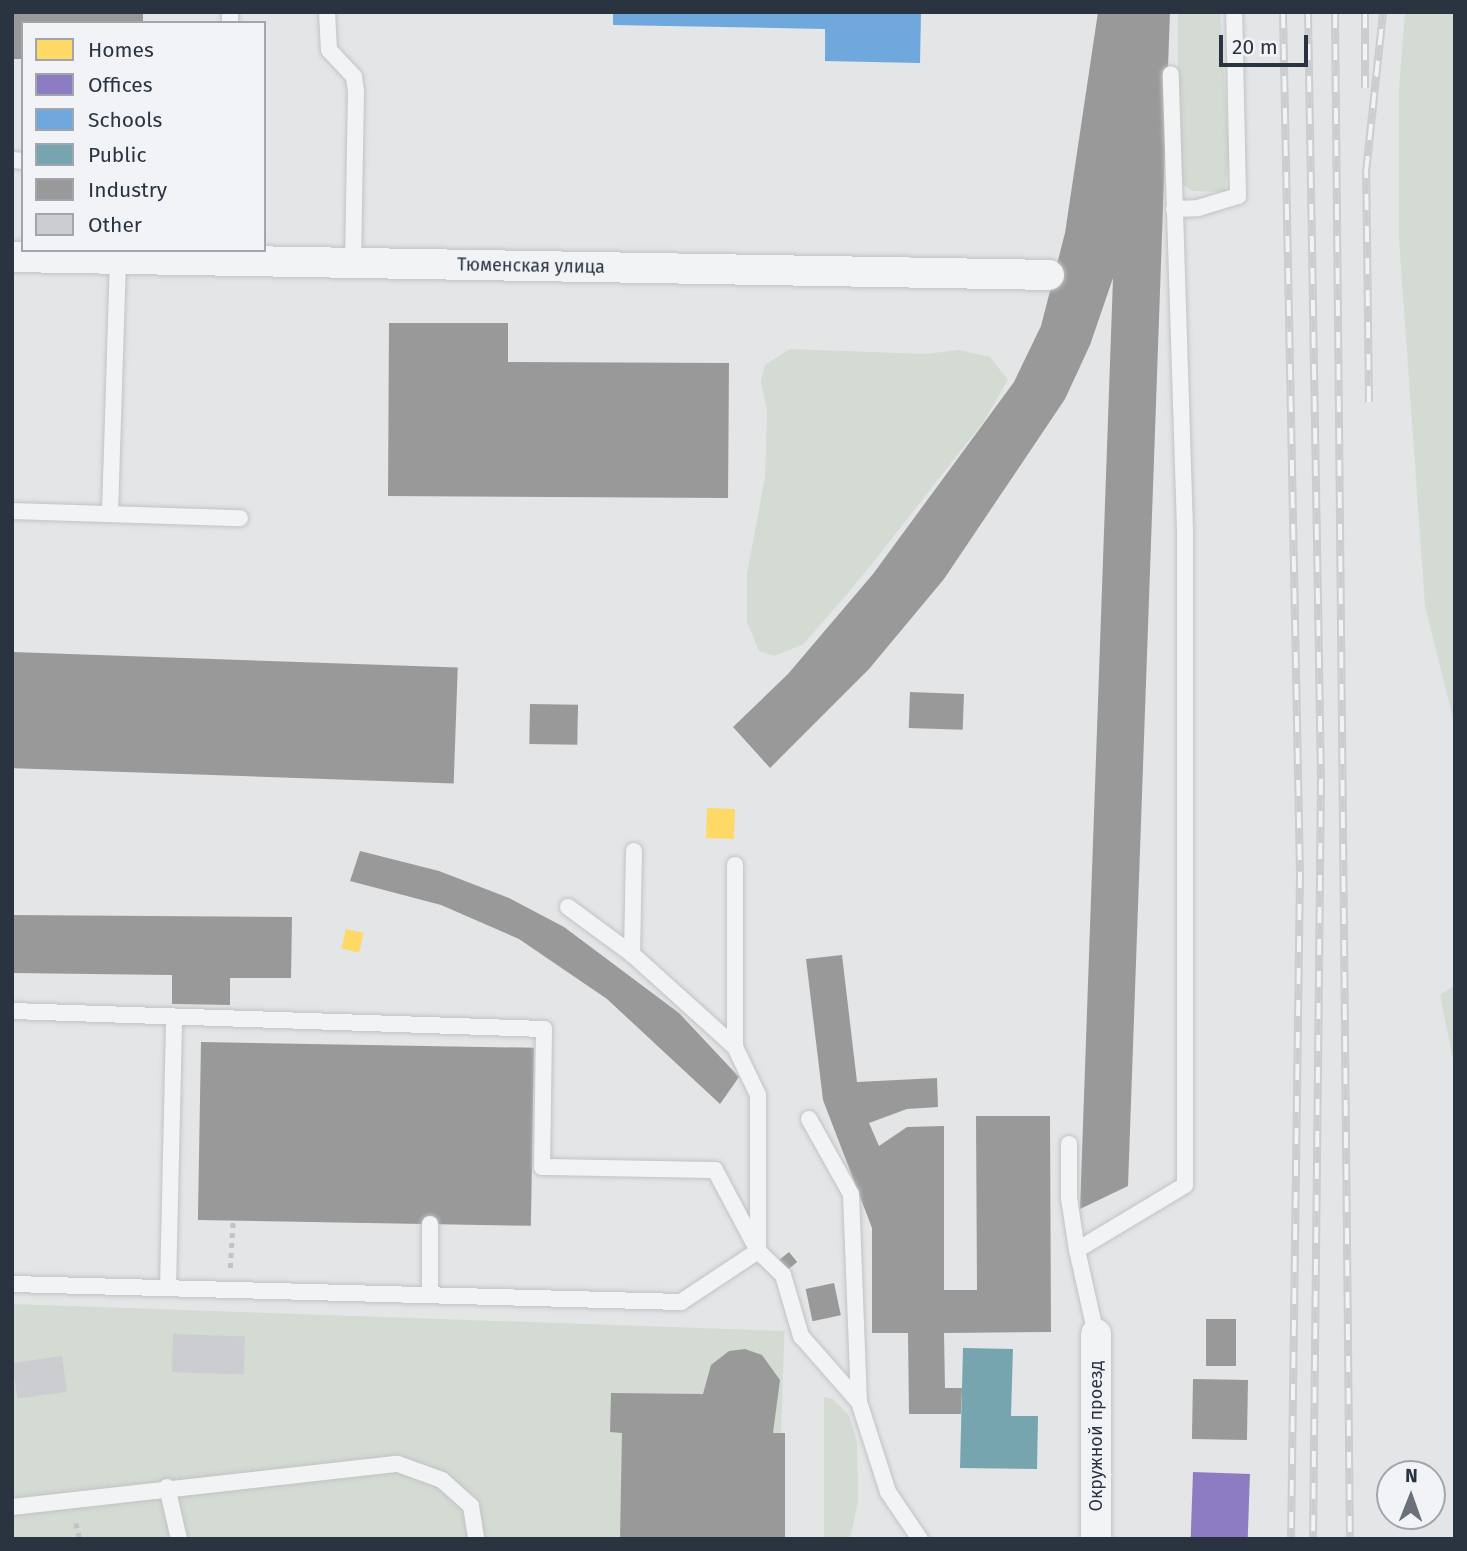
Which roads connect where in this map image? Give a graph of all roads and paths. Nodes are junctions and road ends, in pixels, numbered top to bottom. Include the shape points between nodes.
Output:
1 (327, 12) edge
2 (1234, 12) edge
3 (1171, 74) dead end
4 (1174, 209) junction
5 (12, 257) edge
6 (118, 259) junction
7 (353, 262) junction
8 (1049, 275) dead end
9 (12, 511) edge
10 (110, 513) junction
11 (240, 518) dead end
12 (634, 852) dead end
13 (735, 865) dead end
14 (568, 908) dead end
15 (632, 954) junction
16 (12, 1011) edge
17 (174, 1017) junction
18 (735, 1046) junction
19 (809, 1119) dead end
20 (1069, 1144) dead end
21 (233, 1220) dead end
22 (430, 1224) dead end
23 (1076, 1250) junction
24 (758, 1251) junction
25 (12, 1284) edge
26 (168, 1288) junction
27 (229, 1290) junction
28 (430, 1295) junction
29 (1096, 1334) joint
30 (859, 1402) junction
31 (167, 1487) junction
32 (12, 1507) edge
33 (179, 1539) edge
34 (476, 1539) edge
35 (920, 1539) edge
36 (1096, 1539) edge

1 - 7 lane via 329,50 354,76 356,91
2 - 4 lane via 1238,196 1199,208
3 - 4 lane
4 - 23 lane via 1185,530 1185,1185
5 - 6 street, Тюменская улица
6 - 7 street, Тюменская улица
6 - 10 lane
7 - 8 street, Тюменская улица
9 - 10 lane
10 - 11 lane
12 - 15 lane
13 - 18 lane
14 - 15 lane
15 - 18 lane
16 - 17 lane
17 - 24 lane via 544,1029 542,1167 715,1170
17 - 26 lane
18 - 24 lane via 758,1095
19 - 30 lane via 851,1194
20 - 23 lane
21 - 27 path
22 - 28 lane
23 - 29 lane
24 - 28 lane via 681,1302
24 - 30 lane via 783,1275 800,1336
25 - 26 lane
26 - 27 lane
27 - 28 lane
29 - 36 street, Окружной проезд
30 - 35 lane via 888,1492
31 - 32 lane
31 - 33 lane
31 - 34 lane via 398,1464 442,1480 471,1506

